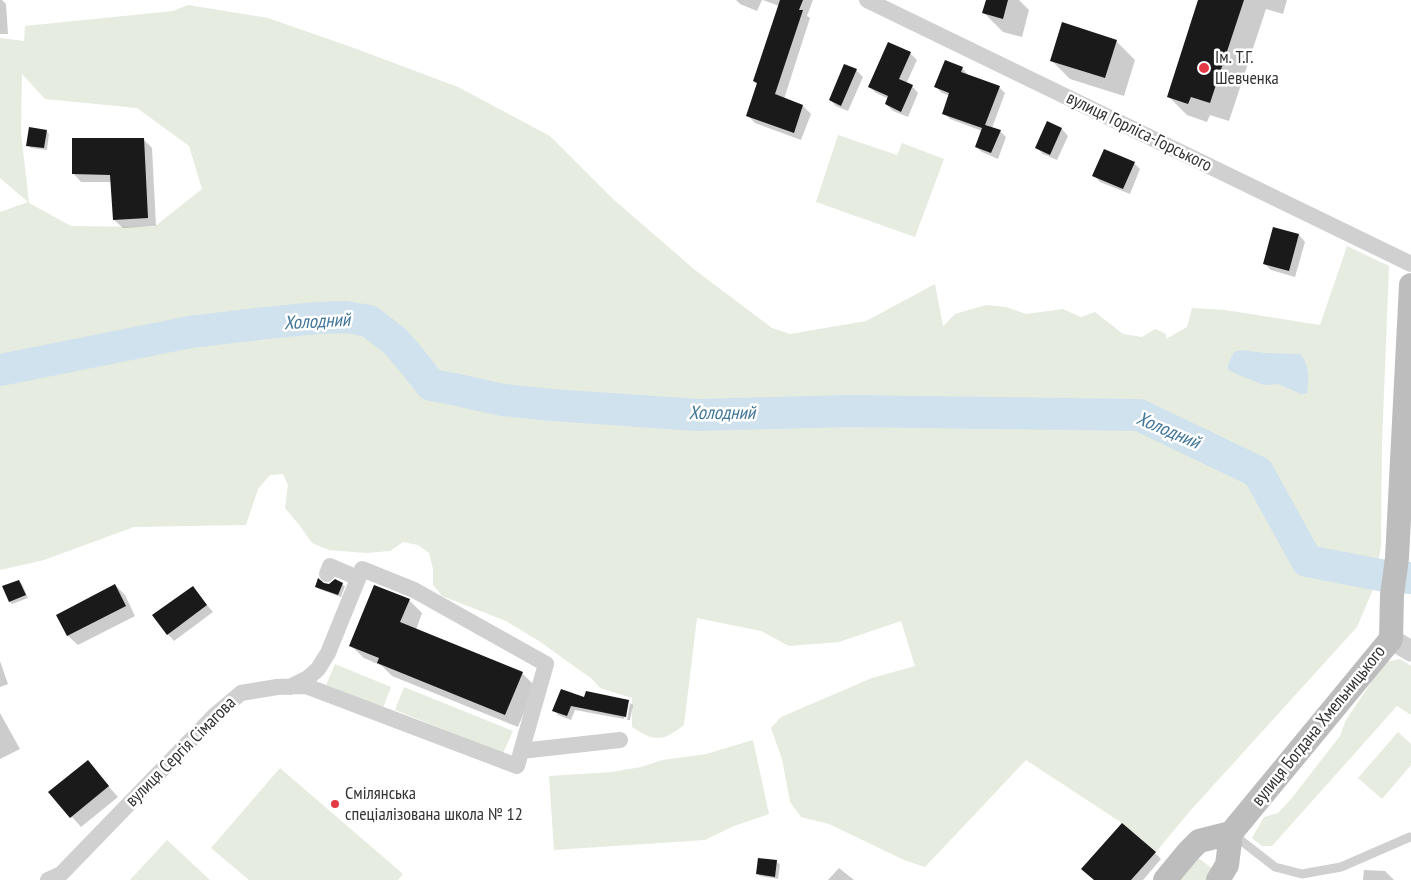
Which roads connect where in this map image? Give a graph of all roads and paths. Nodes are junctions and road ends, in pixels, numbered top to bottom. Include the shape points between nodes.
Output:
1 (867, 0) edge
2 (1411, 264) edge
3 (1411, 285) edge
4 (336, 575) dead end
5 (358, 578) junction
6 (1391, 639) junction
7 (1411, 651) edge
8 (290, 687) junction
9 (620, 740) dead end
10 (521, 751) junction
11 (1232, 833) junction
12 (1410, 838) edge
13 (48, 880) edge
14 (1165, 880) edge
15 (1218, 880) edge

1 - 2 street, вулиця Горліса-Горського
3 - 6 main road, вулиця Богдана Хмельницького
4 - 5 street
5 - 8 street via 328,653 308,678
5 - 10 street via 362,569 414,590 546,664
6 - 7 street
6 - 11 main road, вулиця Богдана Хмельницького
8 - 10 street, вулиця Сергія Сімагова via 306,686 516,766
8 - 13 street, вулиця Сергія Сімагова via 241,693 215,715 61,874
9 - 10 street
11 - 12 lane via 1275,867 1302,874 1341,867
11 - 14 main road via 1199,841
11 - 15 main road via 1227,865

